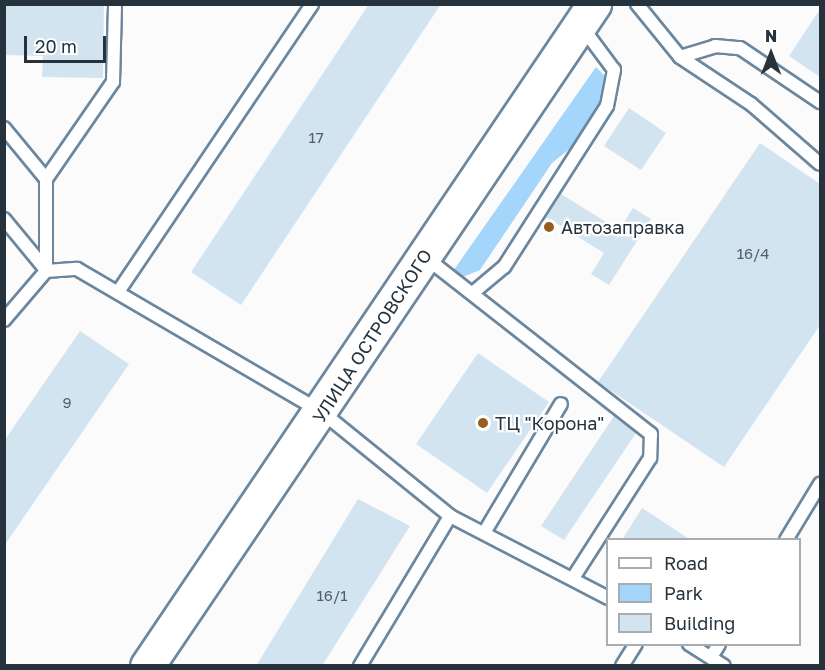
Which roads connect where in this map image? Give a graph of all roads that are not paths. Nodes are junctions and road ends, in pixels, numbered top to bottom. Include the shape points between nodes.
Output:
1 (115, 4) edge
2 (312, 4) edge
3 (636, 4) edge
4 (587, 15) edge
5 (680, 57) junction
6 (820, 102) edge
7 (4, 128) edge
8 (820, 164) edge
9 (46, 178) junction
10 (4, 219) edge
11 (424, 256) junction
12 (46, 271) junction
13 (475, 291) junction
14 (118, 292) junction
15 (4, 320) edge
16 (561, 404) dead end
17 (323, 413) junction
18 (820, 484) edge
19 (450, 516) junction
20 (484, 533) junction
21 (787, 538) edge
22 (573, 578) junction
23 (606, 597) edge
24 (635, 646) edge
25 (691, 646) edge
26 (718, 646) edge
27 (711, 657) junction
28 (147, 666) edge
29 (360, 666) edge
30 (622, 666) edge
31 (724, 666) edge

1 - 9 lane via 113,82
2 - 14 lane
3 - 5 lane
4 - 11 main road, УЛИЦА ОСТРОВСКОГО
4 - 13 lane via 614,70 613,89 586,143 510,258
5 - 6 lane via 715,46 740,48
5 - 8 lane via 751,104
7 - 9 lane
9 - 12 lane
10 - 12 lane
11 - 13 lane
11 - 17 main road, УЛИЦА ОСТРОВСКОГО
12 - 14 lane via 77,269
12 - 15 lane
13 - 22 lane via 651,434 650,458
14 - 17 lane
16 - 20 lane
17 - 19 lane
17 - 28 main road, УЛИЦА ОСТРОВСКОГО
18 - 21 lane
19 - 20 lane
19 - 29 lane
20 - 22 lane
22 - 23 lane
24 - 30 lane
25 - 27 lane
26 - 27 lane
27 - 31 lane

